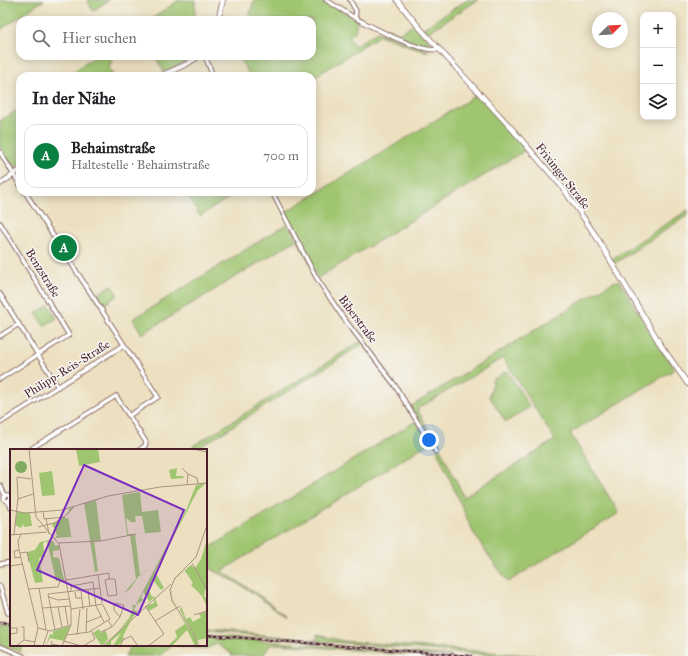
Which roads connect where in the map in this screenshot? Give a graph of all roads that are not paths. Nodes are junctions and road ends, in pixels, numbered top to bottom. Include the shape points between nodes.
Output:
1 (223, 0) edge
2 (326, 0) edge
3 (350, 0) edge
4 (397, 0) edge
5 (219, 16) edge
6 (355, 18) junction
7 (439, 49) junction
8 (193, 60) edge
9 (207, 60) edge
10 (169, 72) edge
11 (211, 72) edge
12 (0, 152) edge
13 (16, 173) edge
14 (13, 175) junction
15 (16, 179) edge
16 (0, 184) edge
17 (28, 196) edge
18 (274, 196) edge
19 (0, 223) edge
20 (0, 294) edge
21 (19, 324) junction
22 (0, 336) edge
23 (124, 345) junction
24 (38, 355) junction
25 (0, 379) edge
26 (688, 384) edge
27 (58, 387) junction
28 (130, 415) junction
29 (0, 423) edge
30 (33, 449) edge
31 (140, 449) edge
32 (436, 452) dead end
33 (0, 484) edge
34 (6, 498) edge
35 (10, 562) edge
36 (0, 564) edge
37 (0, 586) edge
38 (8, 613) dead end
39 (0, 646) edge
40 (23, 656) edge

1 - 5 street
2 - 6 street
3 - 6 street via 356,11
4 - 7 street, Frixinger Straße
6 - 7 street via 409,43 430,50
7 - 26 street, Frixinger Straße via 563,188 596,236 660,344
8 - 10 street
9 - 11 street
12 - 14 street
13 - 14 street
14 - 15 street
14 - 16 street
17 - 23 street
18 - 32 street, Biberstraße via 316,277 394,384
19 - 24 street, Benzstraße via 70,335
20 - 21 street
21 - 22 street
21 - 24 street
23 - 27 street, Philipp-Reis-Straße
23 - 28 street via 158,397
24 - 25 street
24 - 27 street
27 - 29 street, Philipp-Reis-Straße
28 - 30 street via 117,396 114,396
28 - 31 street via 146,442
33 - 34 street
35 - 36 street
37 - 38 street
39 - 40 street

